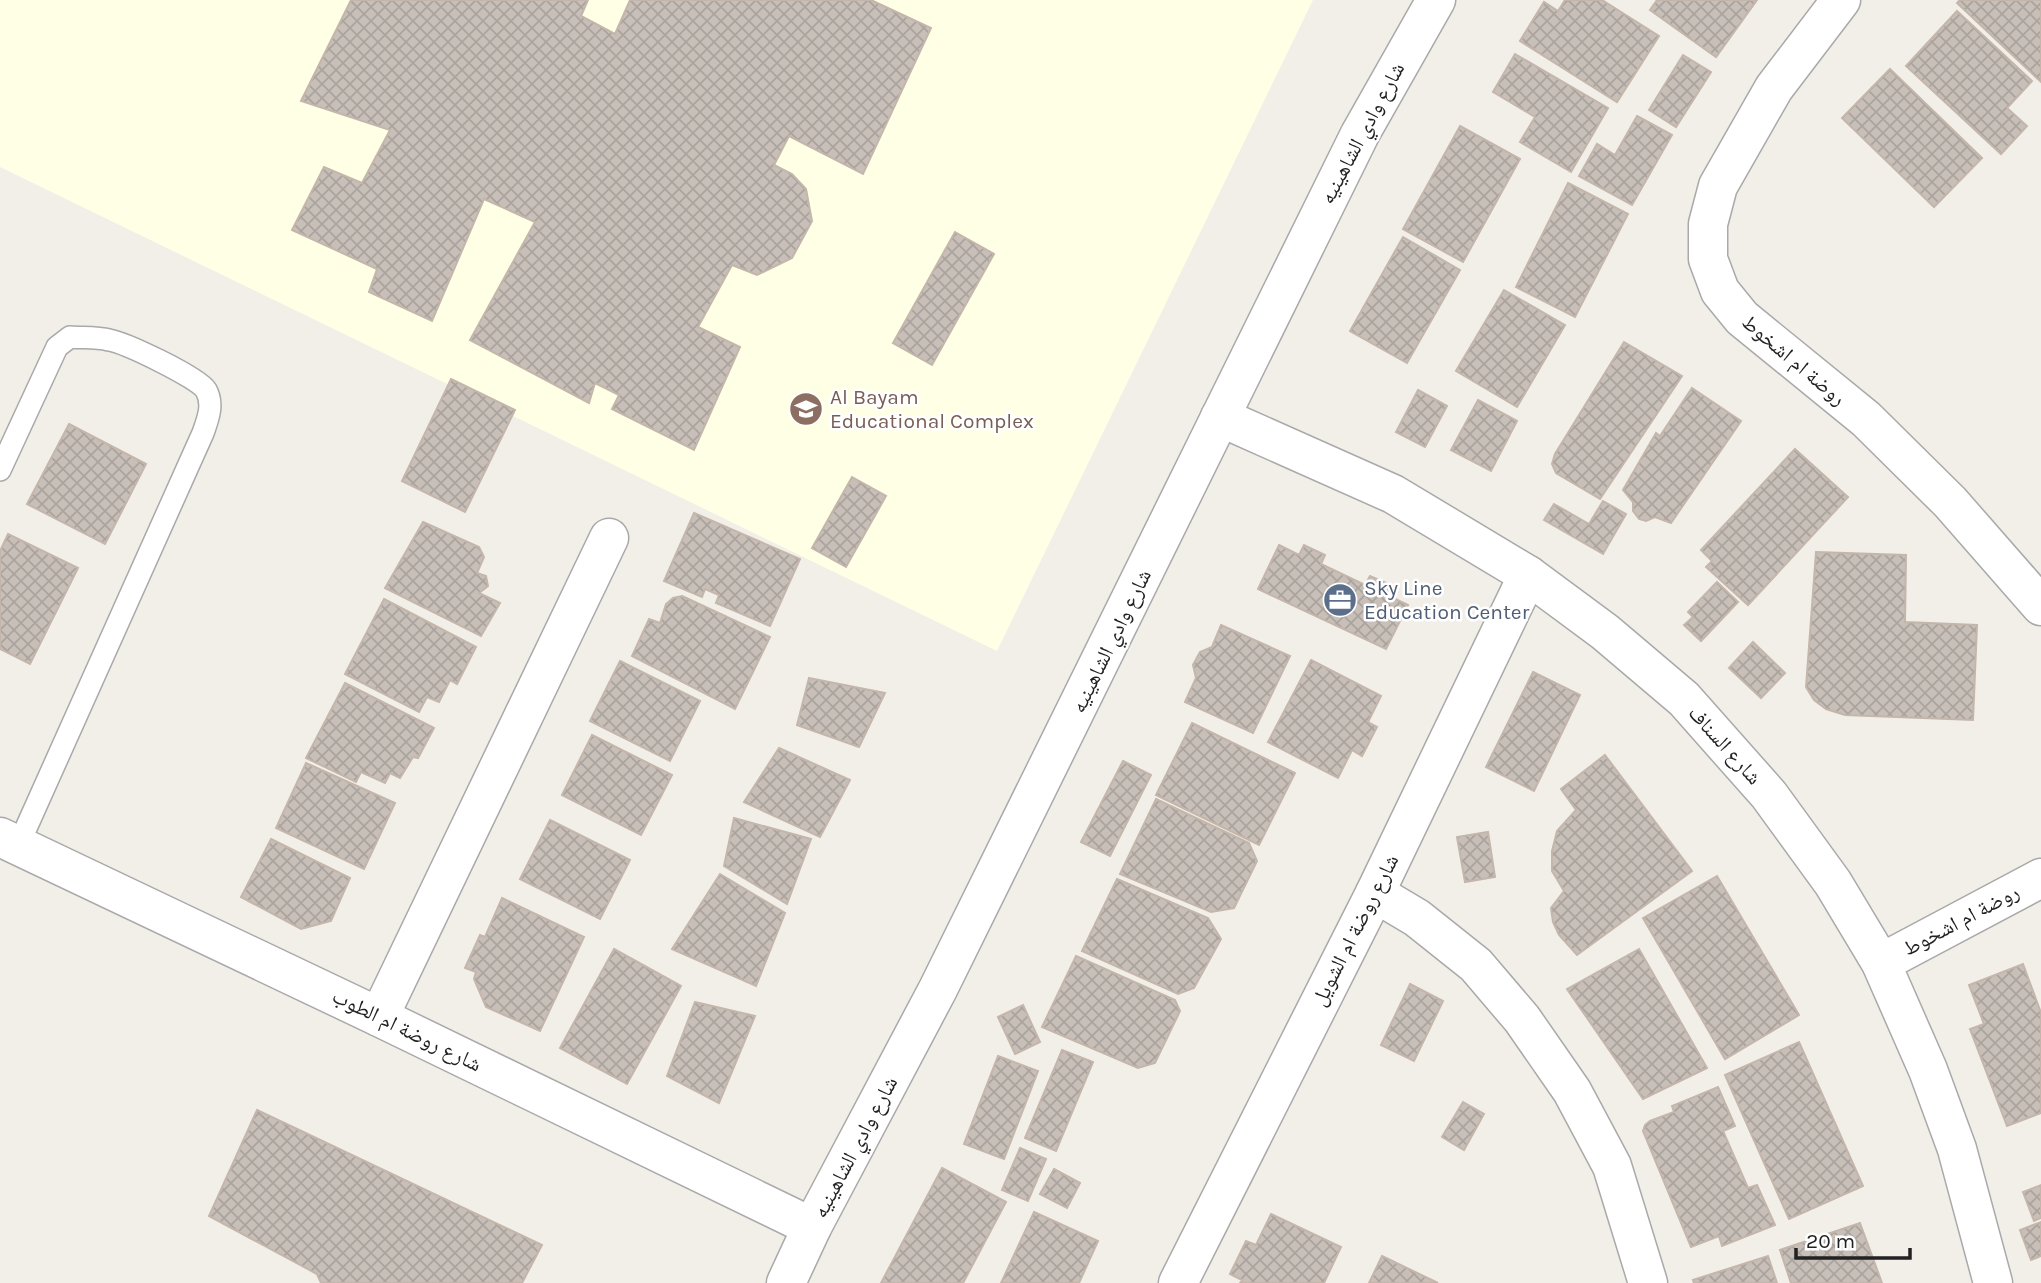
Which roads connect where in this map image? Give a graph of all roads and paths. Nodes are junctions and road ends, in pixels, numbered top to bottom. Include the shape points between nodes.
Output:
1 (1436, 0) edge
2 (1841, 0) edge
3 (1220, 417) junction
4 (0, 470) edge
5 (608, 538) dead end
6 (1528, 575) junction
7 (2041, 606) edge
8 (9, 841) edge
9 (2041, 878) edge
10 (1375, 892) junction
11 (1881, 963) junction
12 (379, 1017) junction
13 (812, 1227) junction
14 (786, 1283) edge
15 (1178, 1283) edge
16 (1648, 1283) edge
17 (1993, 1283) edge

1 - 3 street, شارع وادي الشاهينيه via 1360,134
2 - 7 street, روضة ام اشخوط via 1774,88 1718,186 1708,224 1708,258 1720,291 1742,318 1866,419 1950,502
3 - 6 street, شارع السناف via 1393,494
3 - 13 street, شارع وادي الشاهينيه via 939,989
4 - 8 lane via 57,347 70,337 110,340 136,351 193,378 209,399 203,433
5 - 12 street
6 - 10 street, شارع روضة ام الشويل
6 - 11 street, شارع السناف via 1684,699 1769,795 1833,883
8 - 12 street, شارع روضة ام الطوب
9 - 11 street, روضة ام اشخوط
10 - 15 street, شارع روضة ام الشويل
10 - 16 street via 1417,918 1476,965 1530,1029 1573,1091 1612,1166
11 - 17 street, شارع السناف via 1957,1149
12 - 13 street, شارع روضة ام الطوب
13 - 14 street, شارع وادي الشاهينيه

